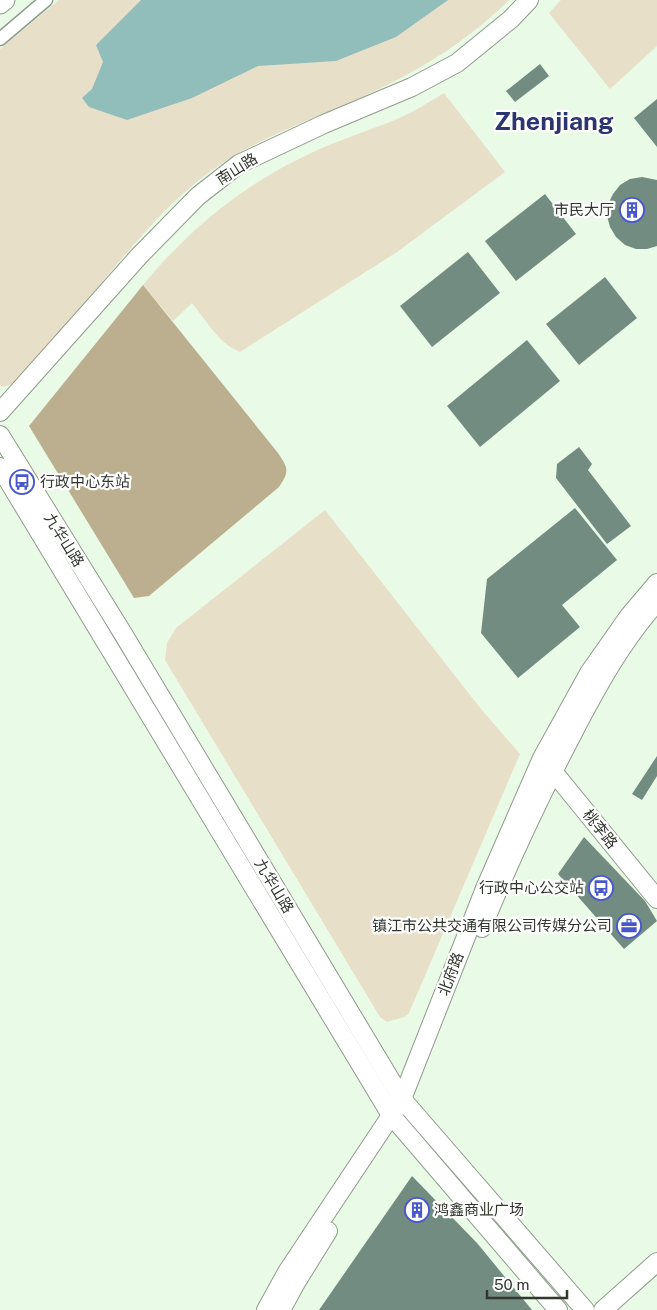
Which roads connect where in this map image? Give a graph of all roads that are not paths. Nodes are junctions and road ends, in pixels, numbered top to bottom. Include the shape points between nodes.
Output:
1 (4, 0) edge
2 (46, 0) edge
3 (529, 0) edge
4 (0, 4) edge
5 (0, 38) edge
6 (0, 412) edge
7 (0, 436) edge
8 (0, 467) edge
9 (657, 583) edge
10 (657, 602) edge
11 (548, 765) junction
12 (657, 899) edge
13 (405, 1102) junction
14 (394, 1119) junction
15 (657, 1262) edge
16 (266, 1310) edge
17 (281, 1310) edge
18 (558, 1310) edge
19 (585, 1310) edge
20 (603, 1310) edge

1 - 4 main road
2 - 5 street
3 - 6 main road, 南山路 via 457,63 412,87 239,164 205,190 140,255
7 - 13 main road, 九华山路
8 - 14 main road, 九华山路
9 - 11 main road, 北府路 via 589,673
10 - 11 main road, 北府路 via 641,620
11 - 12 main road, 桃李路
11 - 13 main road, 北府路 via 486,886
13 - 14 main road, 北府路
13 - 19 main road, 九华山路
14 - 16 main road, 北府路 via 287,1272
14 - 17 main road, 北府路
14 - 18 main road, 九华山路
15 - 20 main road

